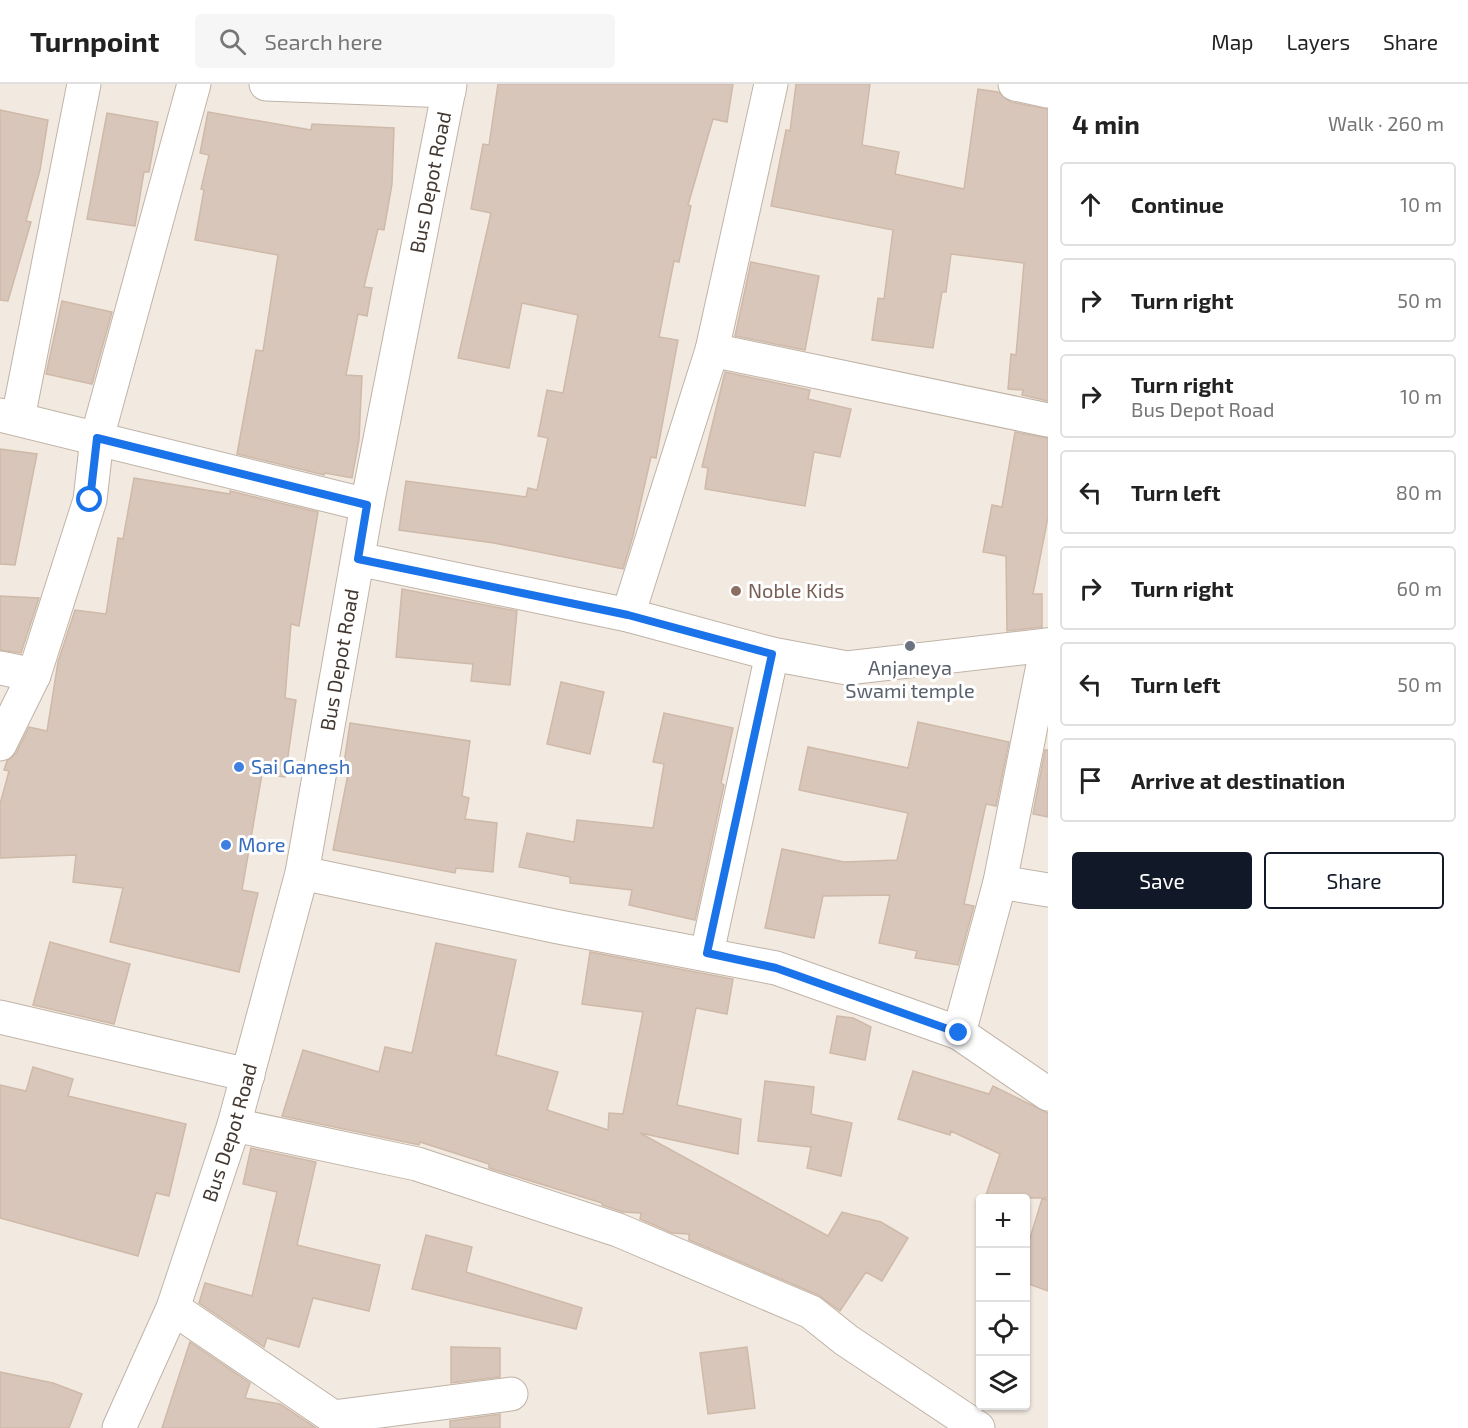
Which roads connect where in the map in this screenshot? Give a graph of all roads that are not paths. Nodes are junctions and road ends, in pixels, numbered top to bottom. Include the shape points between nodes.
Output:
1 (84, 84) edge
2 (194, 84) edge
3 (266, 84) edge
4 (771, 84) edge
5 (1015, 84) edge
6 (450, 87) edge
7 (1048, 91) edge
8 (712, 350) junction
9 (9, 417) edge
10 (1048, 420) edge
11 (97, 438) junction
12 (367, 505) junction
13 (358, 559) junction
14 (628, 615) junction
15 (1047, 645) edge
16 (772, 654) junction
17 (0, 668) edge
18 (34, 675) junction
19 (0, 744) edge
20 (302, 873) junction
21 (1000, 882) junction
22 (1048, 890) edge
23 (707, 953) junction
24 (0, 1017) edge
25 (959, 1033) junction
26 (248, 1075) junction
27 (1048, 1094) edge
28 (234, 1125) junction
29 (173, 1308) junction
30 (511, 1394) dead end
31 (119, 1428) edge
32 (978, 1428) edge

1 - 9 street
2 - 11 street
3 - 6 street
4 - 8 street
5 - 7 street
6 - 12 street, Bus Depot Road
8 - 10 street
8 - 14 street
9 - 11 street
11 - 12 street
11 - 18 street via 90,500
12 - 13 street, Bus Depot Road
13 - 14 street
13 - 20 street, Bus Depot Road
14 - 16 street
15 - 16 street via 847,668
15 - 21 street
16 - 23 street
17 - 18 street
18 - 19 street
20 - 23 street via 559,927
20 - 26 street, Bus Depot Road
21 - 22 street
21 - 25 street
23 - 25 street via 776,968
24 - 26 street
25 - 27 street
26 - 28 street, Bus Depot Road
28 - 29 street, Bus Depot Road
28 - 32 street via 417,1164 618,1230 811,1312 846,1340
29 - 30 street via 333,1417
29 - 31 street, Bus Depot Road

